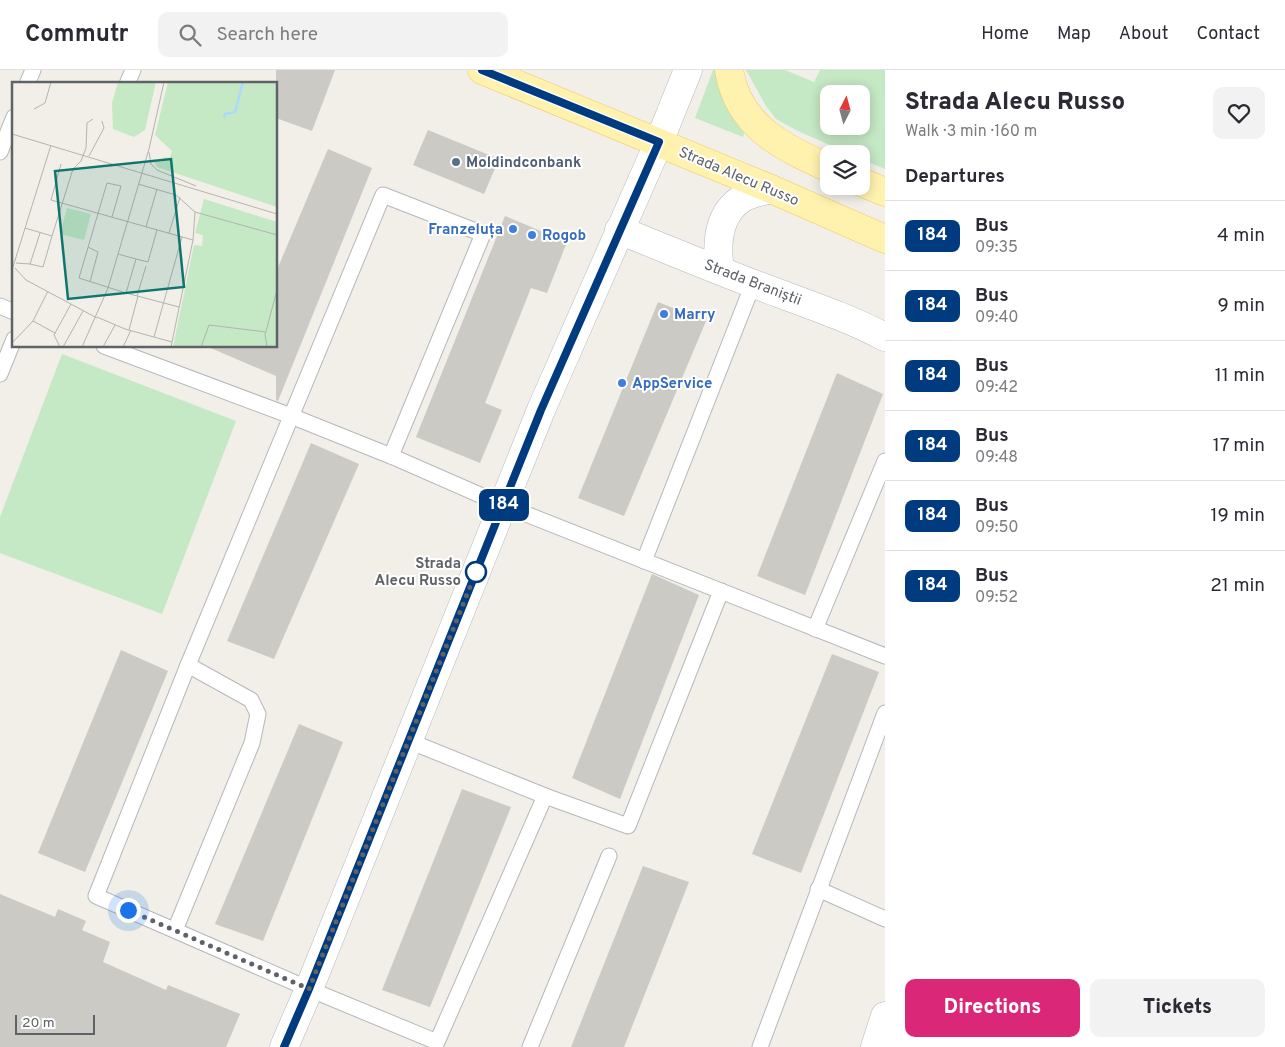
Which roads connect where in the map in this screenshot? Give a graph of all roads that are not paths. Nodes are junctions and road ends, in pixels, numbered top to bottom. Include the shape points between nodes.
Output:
1 (33, 70) edge
2 (133, 70) edge
3 (482, 70) edge
4 (688, 70) edge
5 (729, 70) edge
6 (28, 82) edge
7 (128, 82) edge
8 (12, 122) edge
9 (659, 142) junction
10 (0, 152) edge
11 (820, 164) edge
12 (870, 186) edge
13 (771, 189) junction
14 (885, 192) edge
15 (619, 230) junction
16 (885, 239) edge
17 (720, 270) junction
18 (753, 284) junction
19 (0, 306) edge
20 (12, 311) edge
21 (885, 337) edge
22 (12, 344) edge
23 (109, 348) edge
24 (0, 374) edge
25 (291, 416) junction
26 (392, 456) junction
27 (885, 461) edge
28 (504, 505) junction
29 (644, 561) junction
30 (721, 592) junction
31 (815, 629) junction
32 (885, 656) edge
33 (188, 666) junction
34 (885, 713) edge
35 (409, 741) junction
36 (544, 796) junction
37 (609, 856) dead end
38 (818, 889) junction
39 (885, 919) edge
40 (175, 930) junction
41 (309, 989) junction
42 (885, 1016) edge
43 (444, 1044) edge
44 (284, 1047) edge
45 (530, 1047) edge
46 (760, 1047) edge
47 (876, 1047) edge

1 - 6 lane
2 - 7 lane
3 - 9 main road, Strada Alecu Russo
4 - 9 main road
5 - 11 main road via 738,99 754,122 791,151
8 - 10 lane
9 - 13 main road, Strada Alecu Russo
9 - 15 main road
12 - 14 main road
13 - 16 main road, Strada Alecu Russo
13 - 17 main road via 743,198 726,216 717,251
15 - 17 main road, Strada Braniștii
15 - 28 main road via 541,410
17 - 18 main road, Strada Braniștii
18 - 21 main road, Strada Braniștii via 830,312
18 - 29 lane
19 - 20 lane
22 - 24 lane
23 - 25 lane
25 - 26 lane
25 - 26 lane via 383,195 483,234
25 - 33 lane
26 - 28 lane
27 - 31 lane
28 - 29 lane
28 - 35 main road
29 - 30 lane
30 - 31 lane
30 - 36 lane via 628,826
31 - 32 lane
33 - 40 lane via 251,700 258,714 252,743
33 - 40 lane via 96,896
34 - 38 lane
35 - 36 lane
35 - 41 main road
36 - 43 lane
37 - 45 lane
38 - 39 lane
38 - 46 lane
40 - 41 lane
41 - 43 lane
41 - 44 main road
42 - 47 main road

